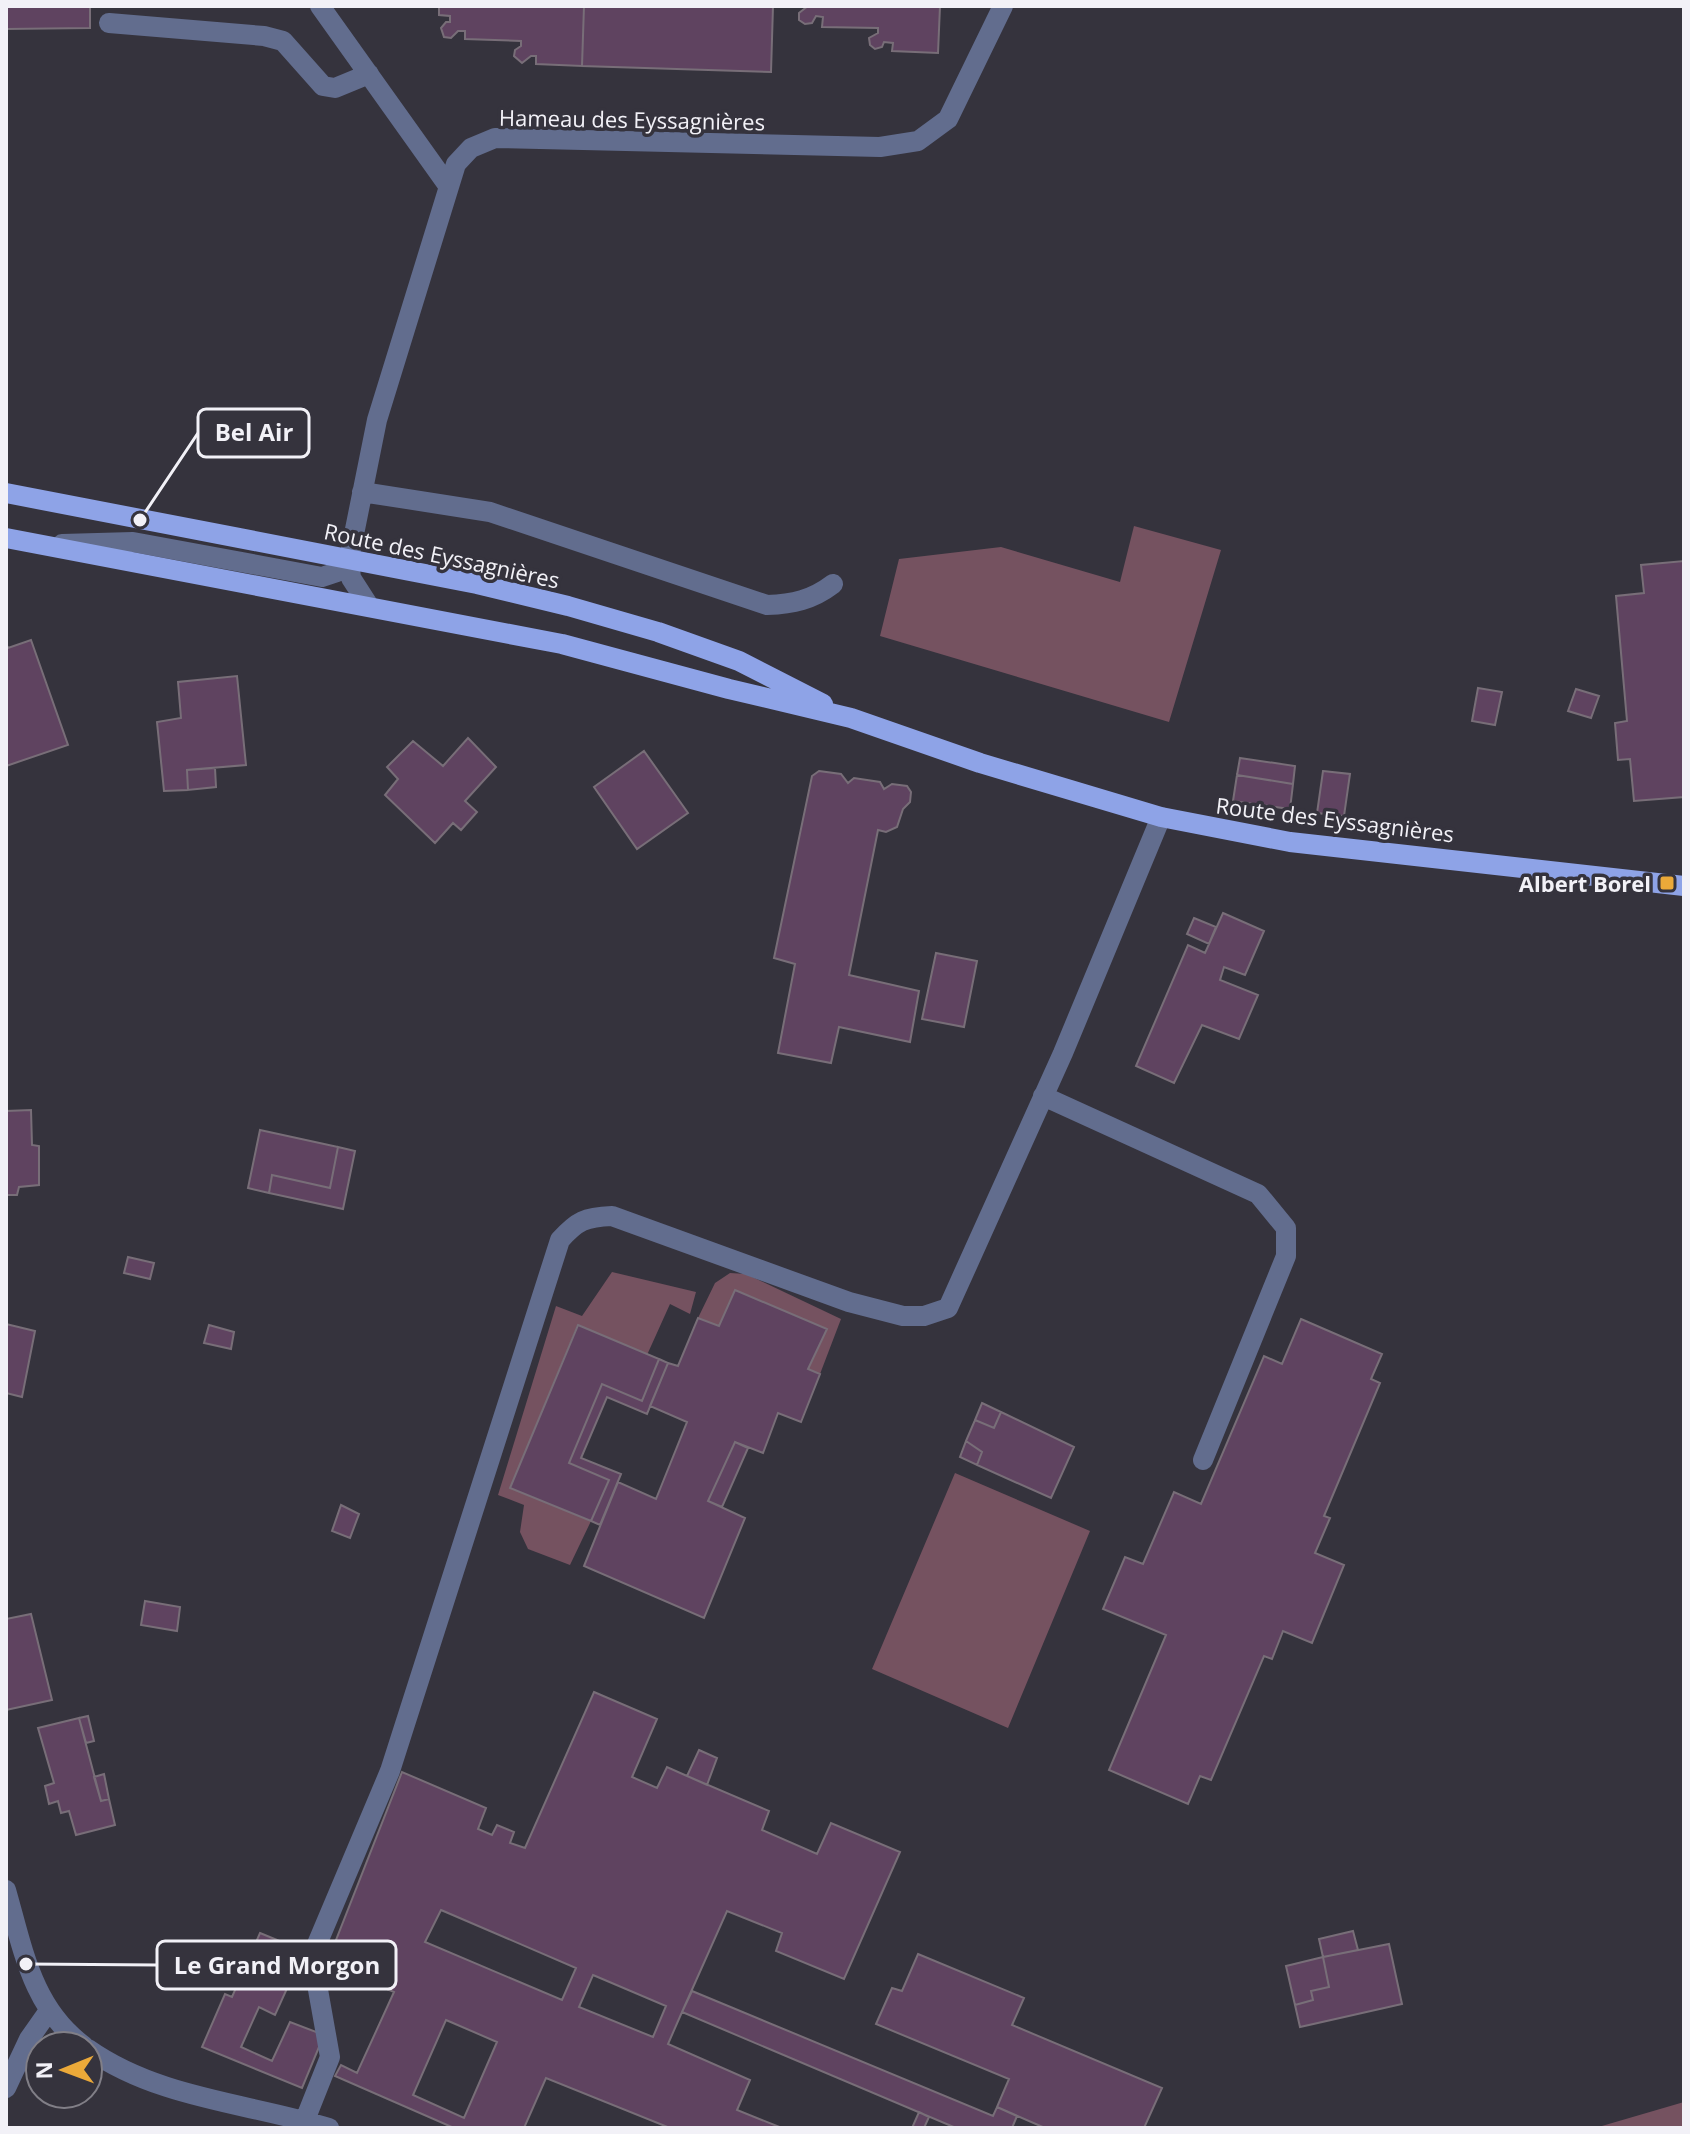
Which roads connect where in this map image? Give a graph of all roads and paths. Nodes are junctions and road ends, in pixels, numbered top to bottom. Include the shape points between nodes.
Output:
1 (320, 6) edge
2 (1003, 6) edge
3 (109, 23) dead end
4 (369, 74) junction
5 (449, 187) junction
6 (362, 492) junction
7 (6, 493) edge
8 (6, 538) edge
9 (41, 544) junction
10 (349, 559) junction
11 (833, 584) dead end
12 (369, 606) junction
13 (851, 718) junction
14 (1161, 817) junction
15 (1684, 886) edge
16 (1043, 1096) junction
17 (1203, 1460) dead end
18 (6, 1890) edge
19 (15, 1954) edge
20 (48, 2012) junction
21 (63, 2030) edge
22 (104, 2058) edge
23 (6, 2088) edge
24 (305, 2120) junction
25 (329, 2128) edge

1 - 4 street
2 - 5 street, Hameau des Eyssagnières via 948,119 918,141 880,147 495,138 471,148 456,164
3 - 4 street via 283,41 323,86 335,88
4 - 5 street
5 - 6 street, Hameau des Eyssagnières via 377,420
6 - 10 street, Hameau des Eyssagnières
6 - 11 street via 490,512 767,605 796,604
7 - 10 main road, Route des Eyssagnières
8 - 9 main road, Route des Eyssagnières
9 - 10 street via 133,542 322,577 337,572
9 - 12 main road, Route des Eyssagnières
10 - 12 street via 351,578
10 - 13 main road, Route des Eyssagnières via 477,584 658,632 739,661
12 - 13 main road, Route des Eyssagnières via 562,644
13 - 14 main road, Route des Eyssagnières via 994,768
14 - 15 main road, Route des Eyssagnières via 1290,842
14 - 16 street
16 - 17 street via 1258,1194 1286,1228 1286,1256
16 - 24 street via 948,1308 924,1316 849,1302 612,1216 591,1216 560,1240 390,1771 312,1956 330,2057
18 - 19 street
19 - 20 street
20 - 21 street
20 - 23 street
22 - 24 street via 202,2098
24 - 25 street

